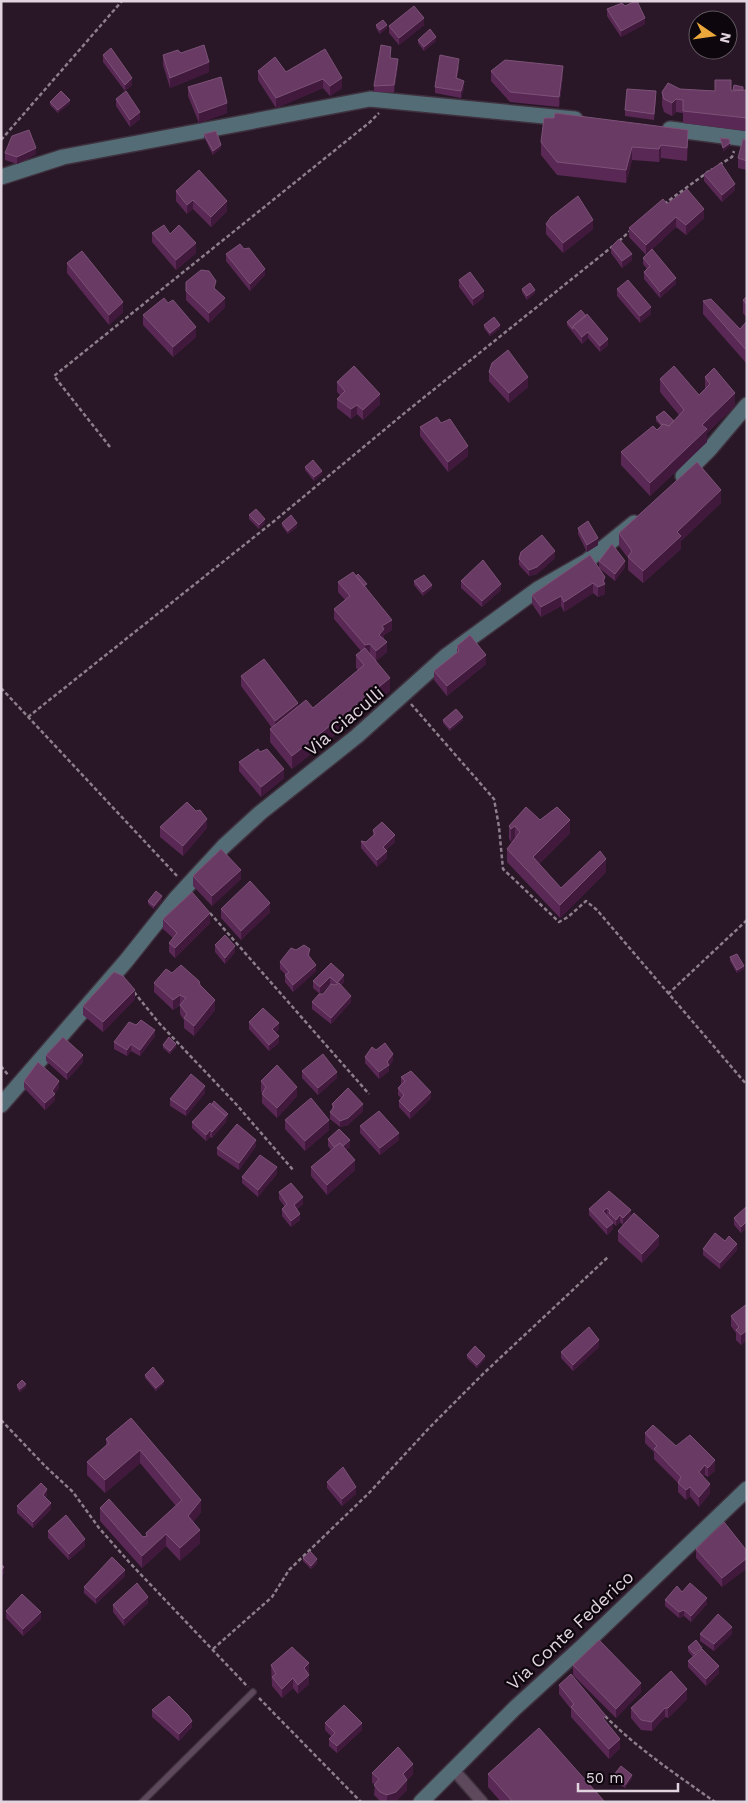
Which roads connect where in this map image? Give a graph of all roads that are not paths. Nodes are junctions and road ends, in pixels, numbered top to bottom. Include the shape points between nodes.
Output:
1 (594, 122) edge
2 (658, 128) edge
3 (742, 138) edge
4 (1, 177) edge
5 (747, 404) edge
6 (674, 484) edge
7 (646, 511) edge
8 (1, 1105) edge
9 (747, 1488) edge
10 (253, 1692) road end
11 (453, 1769) junction
12 (142, 1802) edge
13 (421, 1802) edge
14 (482, 1802) edge

1 - 4 street via 370,99 63,157
2 - 3 street
5 - 6 street via 709,450
7 - 8 street, Via Ciaculli via 587,561 538,589 446,656 224,846
9 - 11 street, Via Conte Federico
10 - 12 lane
11 - 13 street, Via Conte Federico
11 - 14 street

